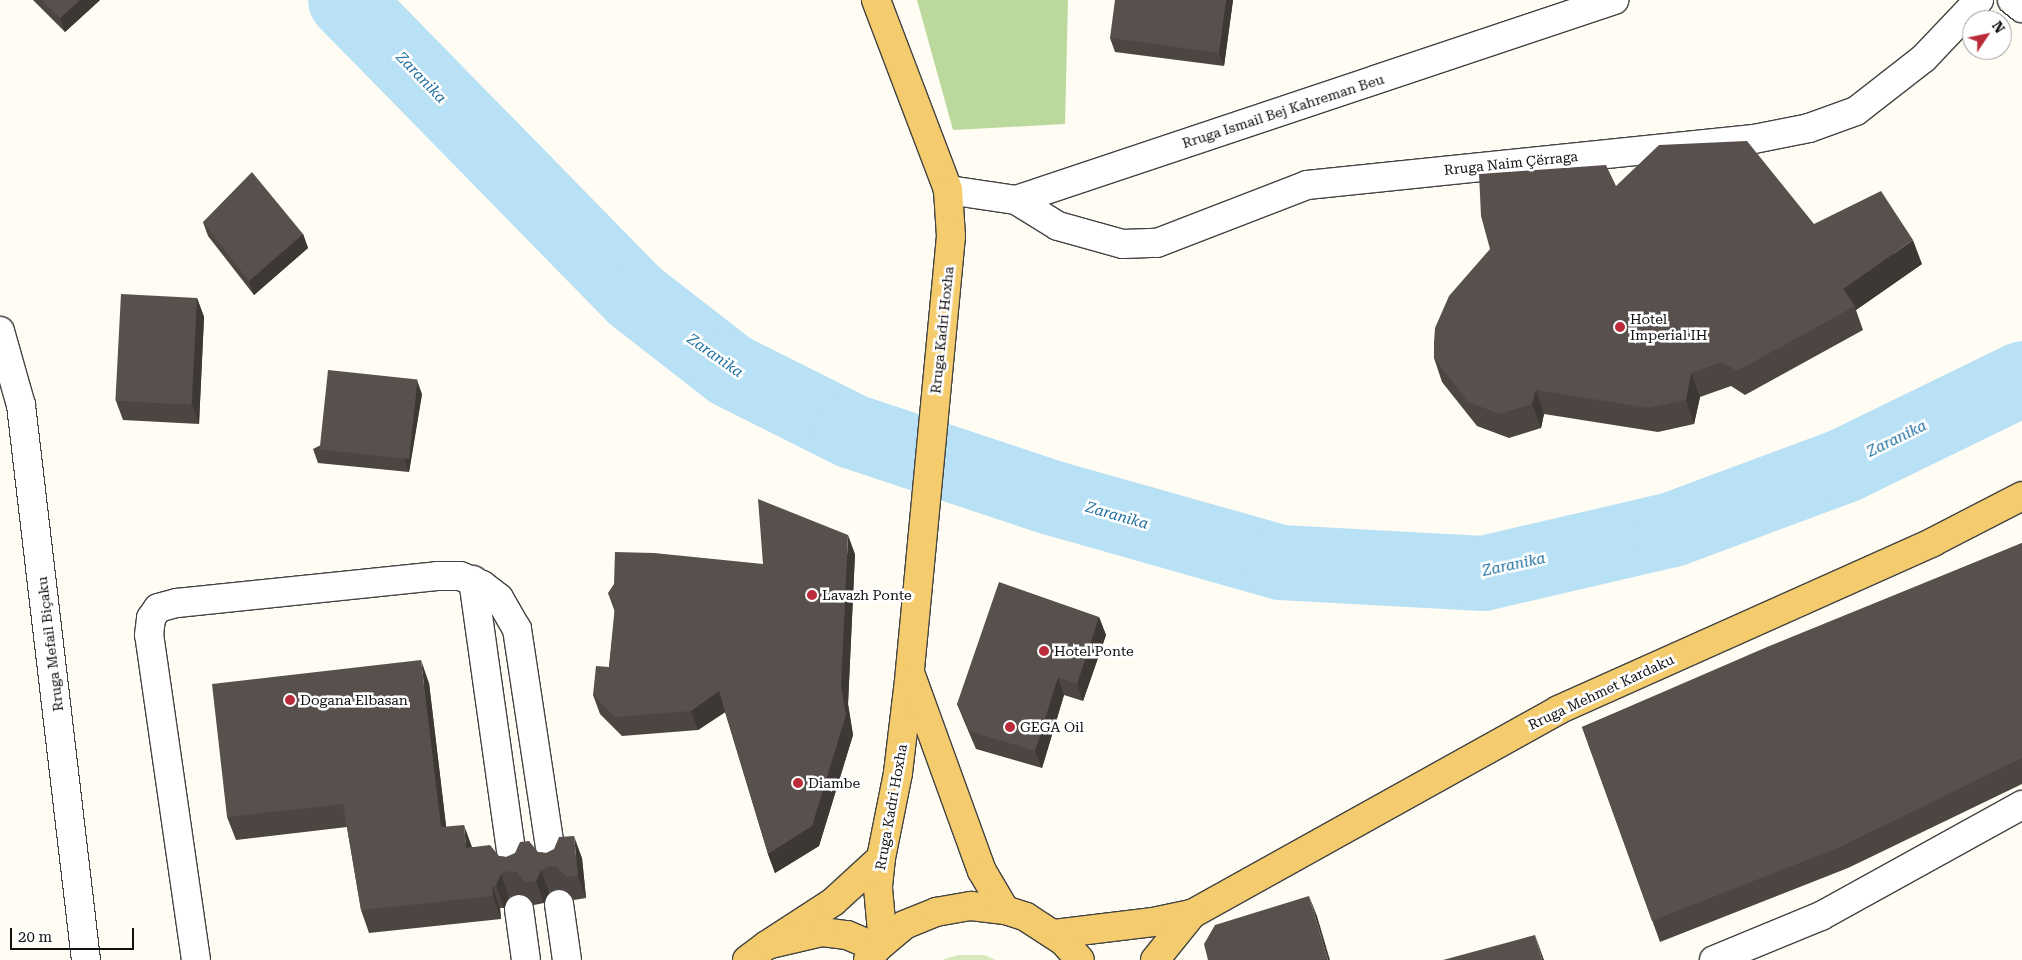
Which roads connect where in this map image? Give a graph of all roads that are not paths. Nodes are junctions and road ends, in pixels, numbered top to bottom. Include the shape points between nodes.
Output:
1 (876, 0) edge
2 (1614, 0) edge
3 (1979, 0) edge
4 (2012, 0) edge
5 (2022, 8) edge
6 (948, 190) junction
7 (1016, 200) junction
8 (0, 331) edge
9 (2022, 496) edge
10 (473, 580) junction
11 (910, 672) junction
12 (2022, 805) edge
13 (881, 858) junction
14 (552, 860) edge
15 (513, 864) edge
16 (560, 904) edge
17 (519, 909) edge
18 (1005, 910) junction
19 (1192, 914) junction
20 (1054, 934) junction
21 (876, 950) edge
22 (757, 953) edge
23 (86, 960) edge
24 (196, 960) edge
25 (526, 960) edge
26 (567, 960) edge
27 (1080, 960) edge
28 (1155, 960) edge
29 (1714, 960) edge

1 - 6 main road, Rruga Kadri Hoxha
2 - 7 street, Rruga Ismail Bej Kahreman Beu
3 - 7 street, Rruga Naim Çërraga via 1924,58 1856,111 1809,128 1754,139 1307,185 1157,242 1124,244 1058,226
4 - 5 street
6 - 7 street, Rruga Ismail Bej Kahreman Beu
6 - 11 main road, Rruga Kadri Hoxha via 951,236
8 - 23 street, Rruga Mefail Biçaku via 21,404
9 - 19 main road, Rruga Mehmet Kardaku via 1933,542 1558,710
10 - 14 street via 499,598 517,630
10 - 15 street
10 - 24 street via 460,576 437,576 177,603 158,608 151,618 149,635
11 - 13 main road, Rruga Kadri Hoxha via 898,773
11 - 18 main road, Rruga Kadri Hoxha via 982,871
12 - 29 street via 1821,916
13 - 21 main road, Rruga Kadri Hoxha
13 - 22 main road via 833,902
16 - 26 street
17 - 25 street
18 - 20 main road via 1026,917
18 - 21 main road via 971,906 936,912 904,925
19 - 20 main road, Rruga Mehmet Kardaku
19 - 28 main road, Rruga Mehmet Kardaku
20 - 27 main road
21 - 22 main road via 847,935 822,932

